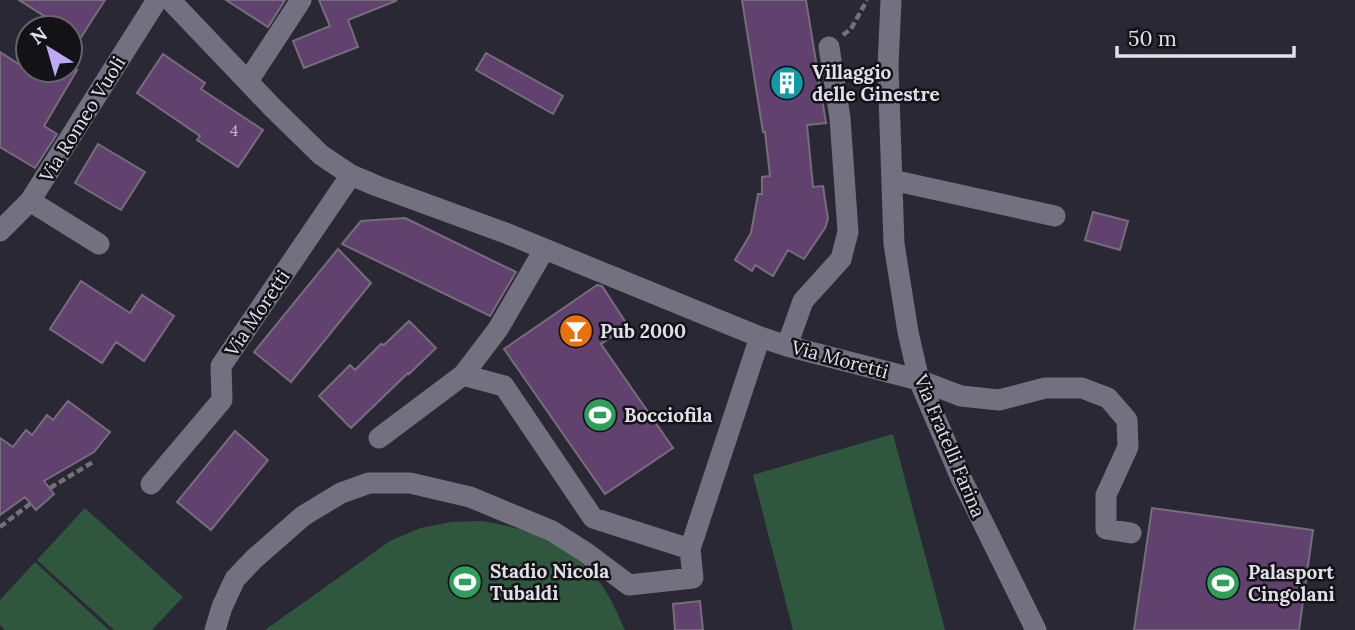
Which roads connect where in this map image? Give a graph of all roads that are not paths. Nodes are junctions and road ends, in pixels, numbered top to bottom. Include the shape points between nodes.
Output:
1 (157, 0) edge
2 (170, 0) edge
3 (300, 0) edge
4 (891, 0) edge
5 (829, 47) road end
6 (248, 81) junction
7 (351, 175) junction
8 (892, 180) junction
9 (30, 201) junction
10 (1055, 216) dead end
11 (0, 231) edge
12 (99, 244) dead end
13 (544, 250) junction
14 (760, 337) junction
15 (787, 346) junction
16 (463, 375) junction
17 (919, 380) junction
18 (379, 438) dead end
19 (151, 484) dead end
20 (1131, 533) dead end
21 (690, 549) junction
22 (215, 630) edge
23 (1036, 630) edge

1 - 9 street, Via Romeo Vuoli
2 - 6 street, Via Moretti
3 - 6 street
4 - 8 street, Via Fratelli Farina
5 - 15 street via 840,118 848,232 841,259 803,301
6 - 7 street, Via Moretti via 321,155
7 - 13 street, Via Moretti
7 - 19 street, Via Moretti via 221,366 222,400
8 - 10 street
8 - 17 street, Via Fratelli Farina via 894,243
9 - 11 street, Via Romeo Vuoli
9 - 12 street
13 - 14 street, Via Moretti
13 - 16 street via 498,330
14 - 15 street, Via Moretti
14 - 21 street
15 - 17 street, Via Moretti
16 - 18 street
16 - 21 street via 504,386 593,518
17 - 20 street, Via Moretti via 961,396 999,400 1045,388 1082,388 1108,398 1127,420 1128,447 1106,495 1106,529
17 - 23 street, Via Fratelli Farina
21 - 22 street via 693,578 629,585 552,531 470,496 410,484 369,483 341,493 303,516 254,559 235,579

